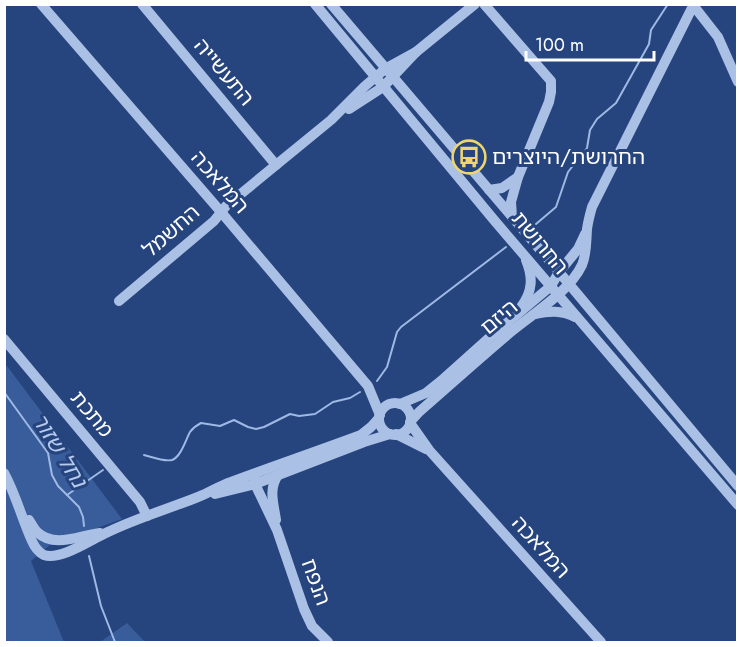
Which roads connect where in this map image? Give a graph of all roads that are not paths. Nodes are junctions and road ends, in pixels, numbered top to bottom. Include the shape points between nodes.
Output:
1 (40, 4) edge
2 (142, 4) edge
3 (315, 4) edge
4 (331, 4) edge
5 (474, 4) edge
6 (484, 4) edge
7 (694, 5) edge
8 (416, 52) junction
9 (385, 69) junction
10 (375, 77) junction
11 (393, 78) junction
12 (738, 82) edge
13 (383, 87) junction
14 (331, 120) junction
15 (276, 165) junction
16 (518, 177) junction
17 (489, 190) junction
18 (221, 212) junction
19 (512, 216) junction
20 (587, 228) junction
21 (524, 254) junction
22 (559, 272) junction
23 (569, 284) junction
24 (554, 290) junction
25 (119, 301) dead end
26 (515, 315) junction
27 (531, 315) junction
28 (578, 319) junction
29 (4, 339) edge
30 (490, 343) junction
31 (368, 386) junction
32 (397, 403) junction
33 (380, 416) junction
34 (410, 423) junction
35 (393, 434) junction
36 (429, 450) junction
37 (4, 473) edge
38 (278, 475) junction
39 (255, 479) junction
40 (738, 486) edge
41 (19, 504) junction
42 (738, 505) edge
43 (147, 516) junction
44 (277, 530) junction
45 (106, 532) junction
46 (328, 642) edge
47 (601, 642) edge

1 - 18 street, המלאכה
2 - 15 street, התעשייה
3 - 10 street, החרושת
4 - 9 street, החרושת
5 - 8 street
6 - 16 street via 552,86
7 - 12 street via 718,37
7 - 20 street, היזם via 592,207
8 - 9 street, החשמל
8 - 11 street, החשמל
9 - 10 street, החשמל
9 - 11 street, החרושת
10 - 13 street, החרושת
10 - 14 street, החשמל
11 - 13 street, החשמל
11 - 17 street, החרושת
13 - 14 street, החשמל
13 - 21 street, החרושת
14 - 15 street, החשמל
15 - 18 street, החשמל
16 - 17 street via 502,188
16 - 19 street via 511,202
17 - 19 street, החרושת
18 - 25 street, החשמל
18 - 31 street, המלאכה
19 - 22 street, החרושת
20 - 22 street, היזם via 578,249
20 - 23 street, היזם via 584,261
21 - 24 street, החרושת
21 - 26 street via 530,271 530,291
22 - 23 street, החרושת
22 - 24 street, היזם
23 - 24 street, היזם
23 - 40 street, החרושת
24 - 26 street, היזם
24 - 27 street, היזם
24 - 28 street, החרושת
26 - 30 street, היזם
27 - 28 street via 561,312
27 - 30 street, היזם
28 - 42 street, החרושת
29 - 43 street, מתכת via 140,502
30 - 32 street, היזם via 426,393
30 - 34 street, היזם
31 - 32 street, המלאכה
31 - 33 street, המלאכה
32 - 33 street via 383,408
32 - 34 street, המלאכה via 409,411
33 - 35 street, המלאכה via 382,428
33 - 39 street via 361,435
34 - 35 street via 405,431
34 - 36 street, המלאכה
35 - 36 street, המלאכה
35 - 38 street
36 - 47 street, המלאכה
37 - 41 street
38 - 39 street
38 - 44 street, הנפח via 272,491
39 - 43 street
39 - 44 street, הנפח
41 - 45 street via 37,532 48,538 64,540
41 - 45 street via 33,543 45,555 66,552
43 - 45 street
44 - 46 street, הנפח via 312,627

